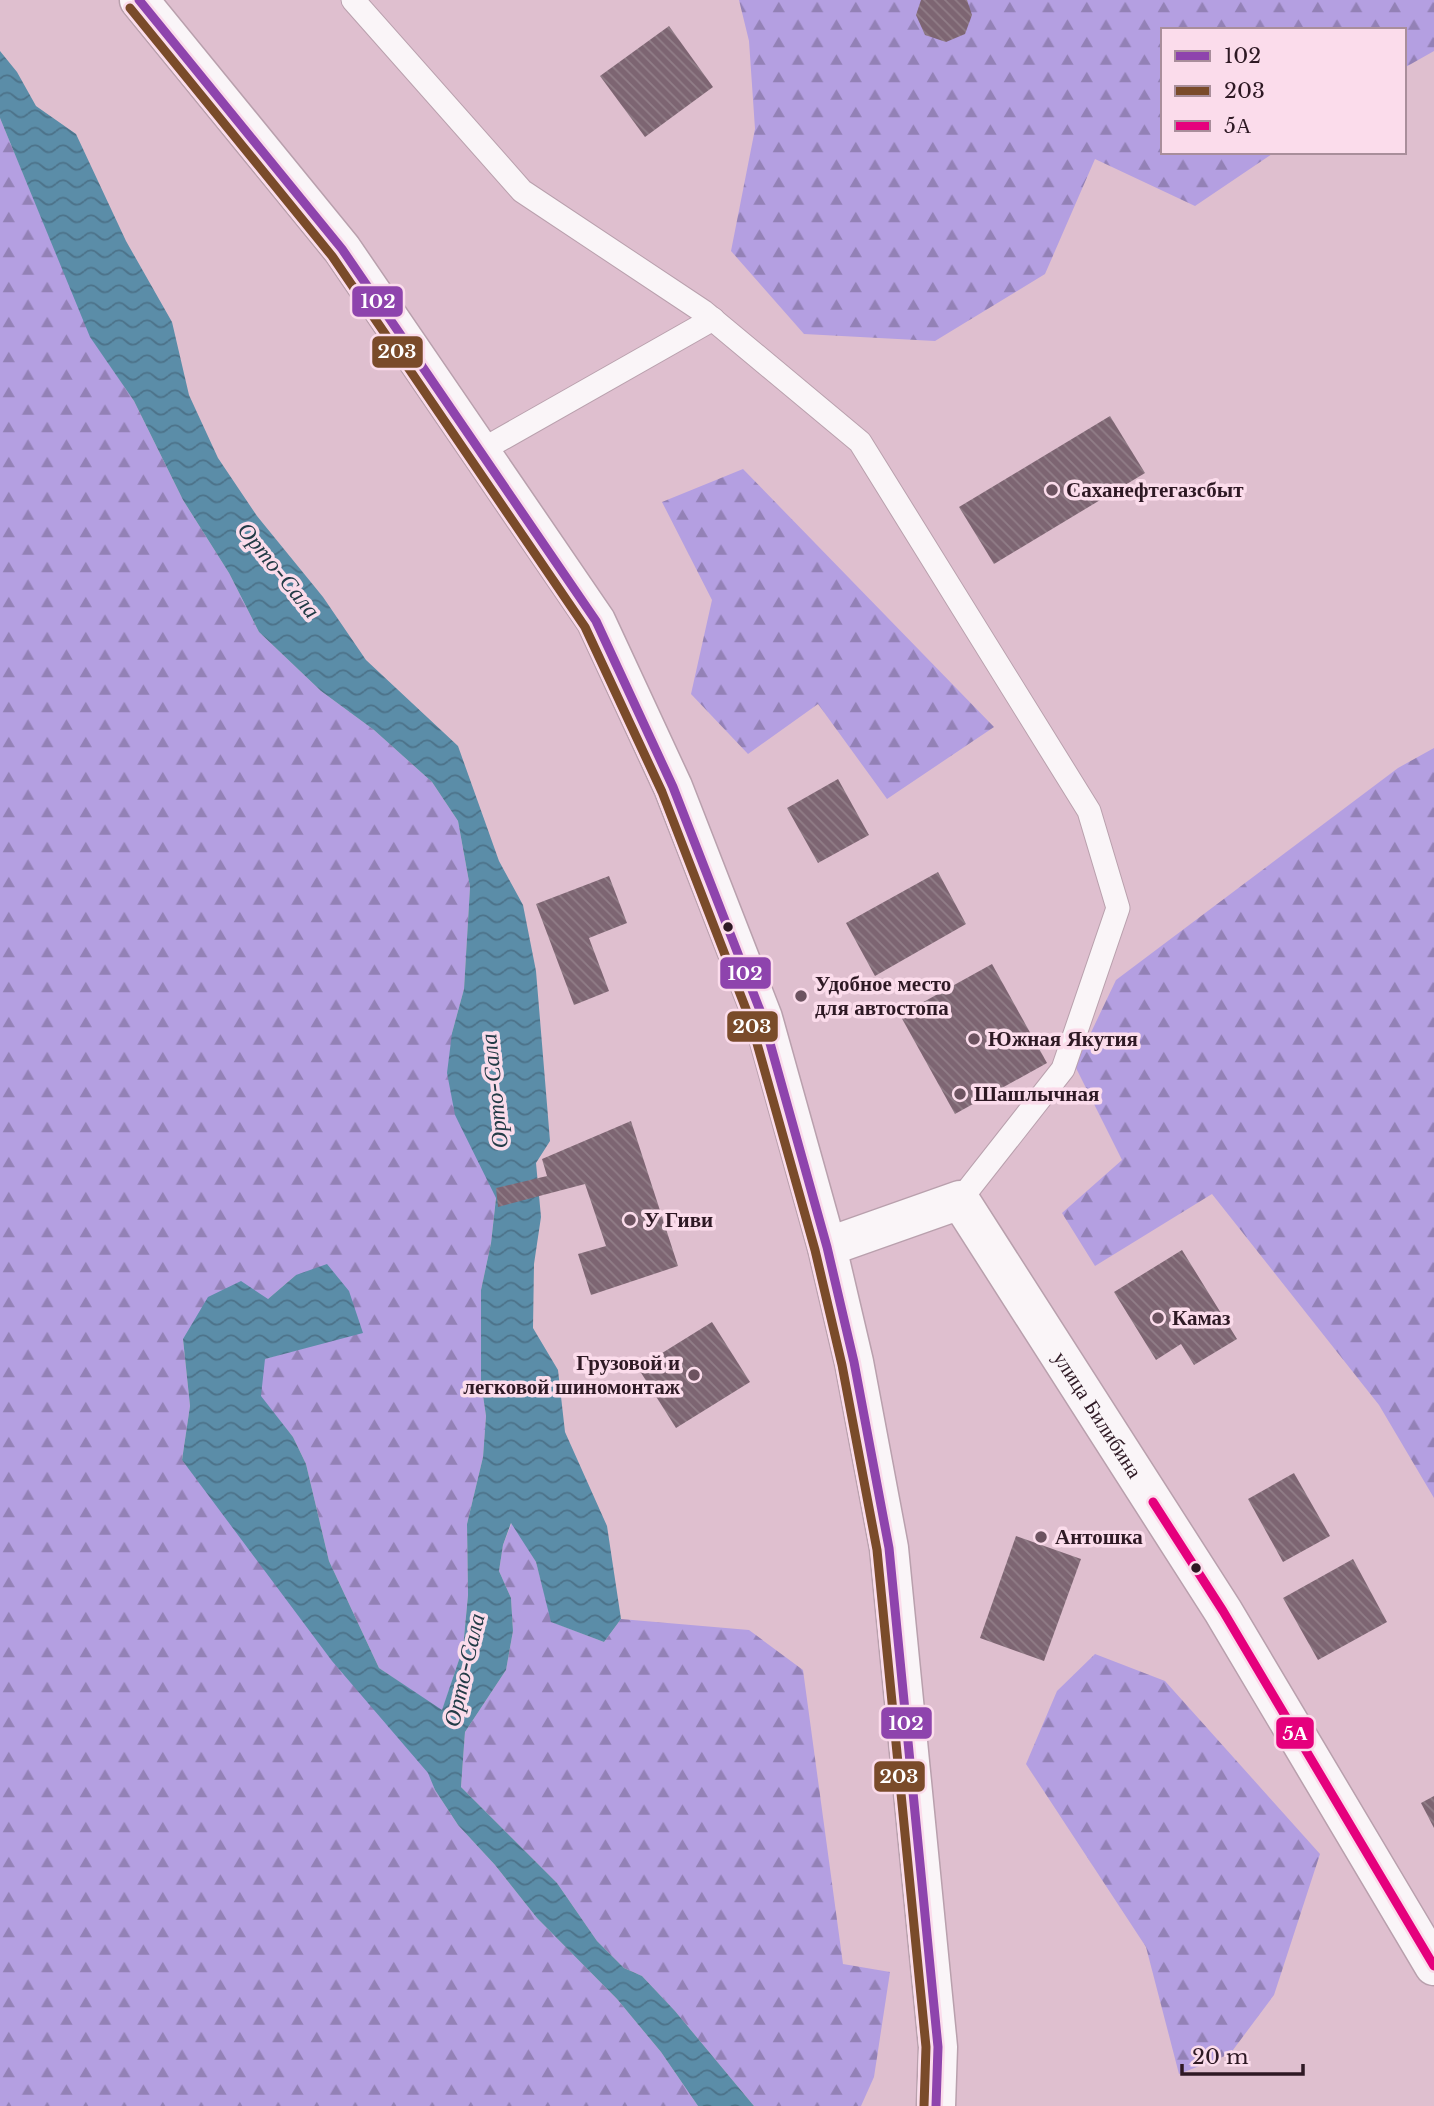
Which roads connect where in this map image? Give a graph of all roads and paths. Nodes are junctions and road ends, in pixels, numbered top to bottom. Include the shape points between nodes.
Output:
1 (139, 0) edge
2 (353, 0) edge
3 (713, 319) junction
4 (482, 450) junction
5 (960, 1200) junction
6 (827, 1247) junction
7 (1434, 1966) edge
8 (936, 2106) edge

1 - 4 main road via 342,249
2 - 3 lane via 522,191
3 - 4 lane
3 - 5 lane via 860,442 1089,811 1118,908 1063,1069
4 - 6 main road via 596,621 673,787 763,1018
5 - 6 main road
5 - 7 main road, улица Билибина via 1223,1611
6 - 8 main road via 889,1548 937,2047

